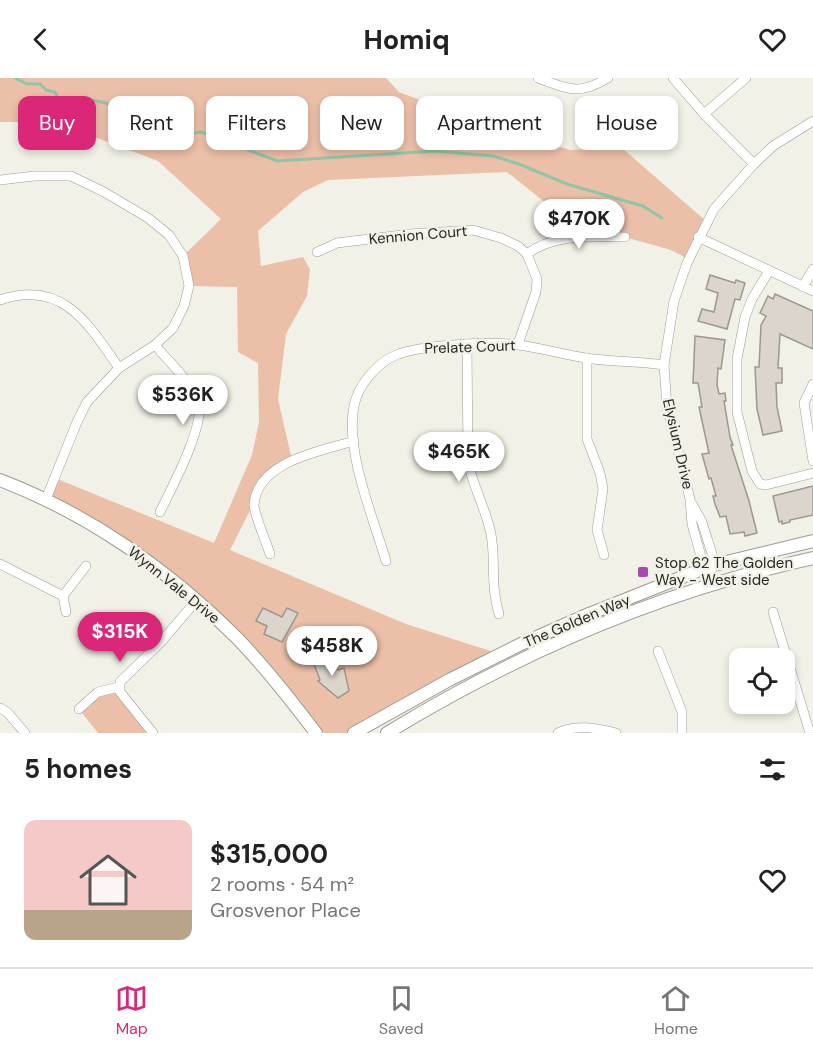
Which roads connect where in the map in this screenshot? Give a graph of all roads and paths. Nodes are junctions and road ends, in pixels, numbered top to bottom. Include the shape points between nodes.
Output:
1 (538, 78) edge
2 (608, 78) edge
3 (673, 78) edge
4 (746, 78) edge
5 (704, 114) junction
6 (813, 121) edge
7 (754, 164) junction
8 (0, 180) edge
9 (625, 237) dead end
10 (698, 237) junction
11 (317, 252) dead end
12 (527, 254) junction
13 (813, 268) edge
14 (769, 271) junction
15 (803, 287) junction
16 (813, 291) edge
17 (0, 300) edge
18 (467, 344) junction
19 (518, 344) junction
20 (154, 345) junction
21 (587, 358) junction
22 (664, 365) junction
23 (118, 368) junction
24 (813, 384) edge
25 (354, 441) junction
26 (813, 461) edge
27 (813, 473) edge
28 (0, 480) edge
29 (46, 499) junction
30 (160, 512) dead end
31 (813, 541) edge
32 (270, 554) dead end
33 (604, 555) dead end
34 (813, 558) edge
35 (386, 561) dead end
36 (0, 564) edge
37 (86, 566) dead end
38 (710, 567) junction
39 (714, 584) junction
40 (63, 596) junction
41 (196, 601) junction
42 (66, 612) dead end
43 (773, 612) dead end
44 (499, 614) dead end
45 (658, 651) dead end
46 (119, 687) junction
47 (0, 708) edge
48 (79, 709) dead end
49 (808, 731) edge
50 (25, 733) edge
51 (153, 733) edge
52 (316, 733) edge
53 (354, 733) edge
54 (387, 733) edge
55 (558, 733) edge
56 (616, 733) edge
57 (682, 733) edge

1 - 2 street via 582,90
3 - 5 street
4 - 5 street
5 - 7 street
6 - 7 street, Elysium Drive via 778,142
7 - 10 street, Elysium Drive via 714,209
8 - 20 street via 71,177 130,207 169,235 183,256 189,286 173,328
9 - 12 street via 575,237
10 - 14 street
10 - 22 street, Elysium Drive via 674,301
11 - 12 street, Kennion Court via 337,243 473,230 501,238
12 - 19 street via 534,269 536,292
13 - 15 street
14 - 15 street
14 - 27 street via 745,317 737,369 737,412 752,471 760,484
15 - 16 street
17 - 23 street via 18,294 51,298 73,309 97,335
18 - 19 street, Prelate Court
18 - 25 street, Prelate Court via 415,350 396,355 379,366 354,403
18 - 44 street via 468,462 490,533
19 - 21 street, Prelate Court
20 - 23 street
20 - 30 street via 198,399 200,413 183,464
21 - 22 street, Prelate Court
21 - 33 street via 587,438 603,489 597,530
22 - 38 street, Elysium Drive via 667,407 690,499 713,557
23 - 29 street via 87,402
24 - 26 street via 804,403
25 - 32 street via 286,463 268,475 254,506
25 - 35 street, Prelate Court
28 - 29 main road, Wynn Vale Drive
29 - 41 main road, Wynn Vale Drive via 126,545
31 - 38 main road, The Golden Way
34 - 39 main road, The Golden Way
36 - 40 street
37 - 40 street
38 - 39 street, Elysium Drive
38 - 53 main road, The Golden Way via 521,644
39 - 54 main road, The Golden Way via 564,640
40 - 42 street
41 - 46 street
41 - 52 main road, Wynn Vale Drive via 237,638
43 - 49 street
45 - 57 street via 681,712
46 - 48 street via 98,692
46 - 51 street via 124,699
47 - 50 street
55 - 56 street via 594,727

